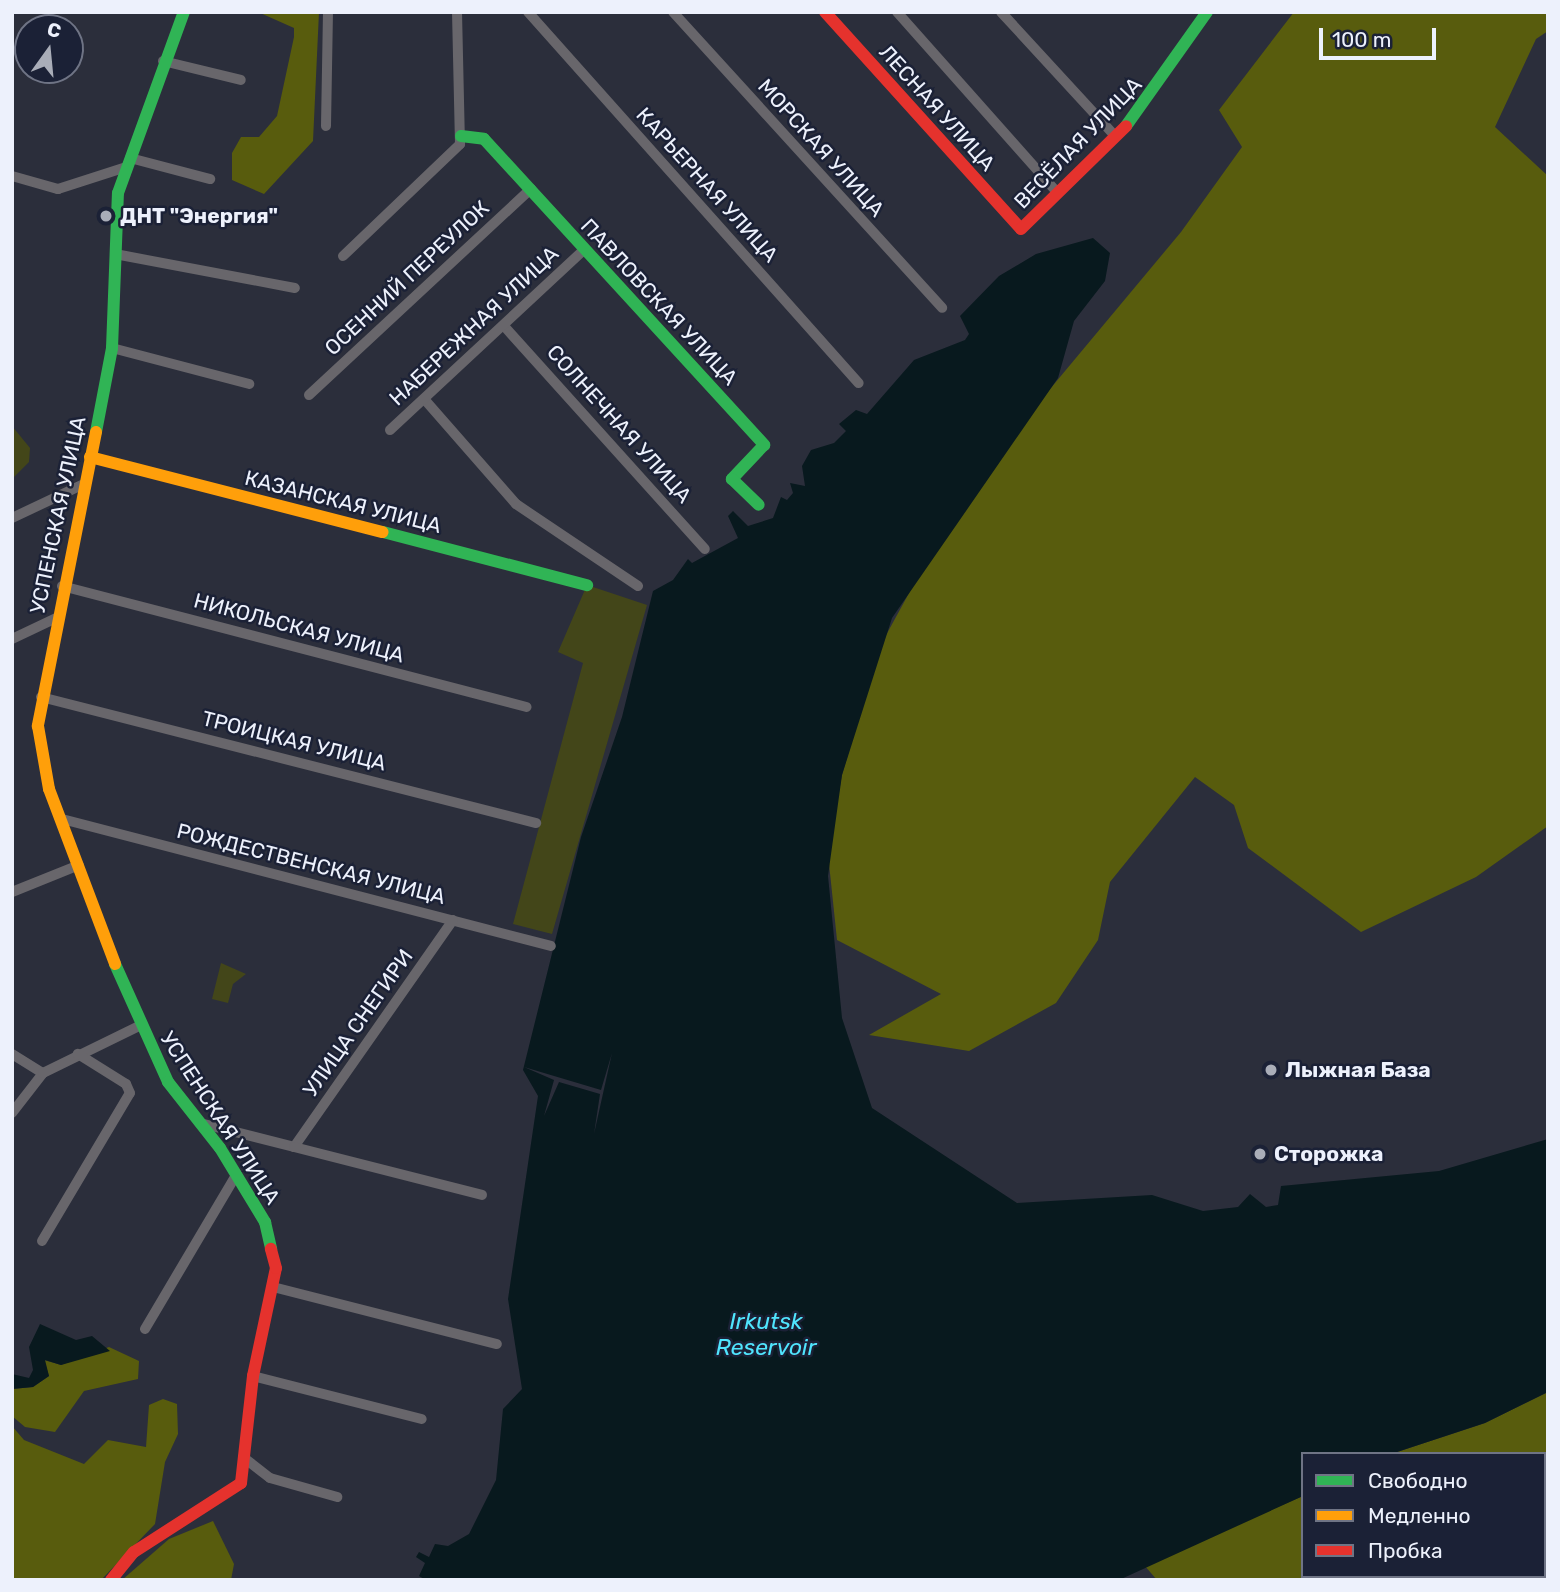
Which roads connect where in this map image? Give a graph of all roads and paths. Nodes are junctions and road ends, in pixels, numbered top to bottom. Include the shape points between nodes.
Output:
1 (184, 12) edge
2 (328, 12) edge
3 (457, 12) edge
4 (528, 12) edge
5 (673, 12) edge
6 (825, 12) edge
7 (897, 12) edge
8 (1002, 12) edge
9 (1207, 12) edge
10 (163, 61) junction
11 (241, 80) dead end
12 (326, 127) dead end
13 (1114, 135) junction
14 (461, 136) junction
15 (128, 163) junction
16 (12, 176) edge
17 (209, 179) dead end
18 (531, 189) junction
19 (1056, 191) junction
20 (1021, 229) joint
21 (584, 250) junction
22 (115, 254) junction
23 (343, 256) dead end
24 (295, 288) dead end
25 (942, 309) dead end
26 (503, 326) junction
27 (112, 348) junction
28 (858, 383) dead end
29 (249, 384) dead end
30 (309, 395) dead end
31 (425, 400) junction
32 (390, 430) dead end
33 (90, 457) junction
34 (84, 484) junction
35 (759, 505) dead end
36 (12, 518) edge
37 (705, 549) dead end
38 (587, 585) dead end
39 (62, 586) junction
40 (638, 586) dead end
41 (56, 618) junction
42 (12, 639) edge
43 (41, 697) junction
44 (526, 707) dead end
45 (62, 819) junction
46 (536, 823) dead end
47 (79, 865) junction
48 (12, 892) edge
49 (453, 920) junction
50 (551, 946) dead end
51 (139, 1026) junction
52 (12, 1054) edge
53 (78, 1054) junction
54 (43, 1073) junction
55 (12, 1113) edge
56 (200, 1124) junction
57 (294, 1147) junction
58 (236, 1175) junction
59 (482, 1195) dead end
60 (42, 1241) dead end
61 (273, 1287) junction
62 (145, 1329) dead end
63 (497, 1344) dead end
64 (253, 1376) junction
65 (422, 1419) dead end
66 (241, 1454) junction
67 (337, 1497) dead end
68 (111, 1580) edge

1 - 10 street, УСПЕНСКАЯ УЛИЦА
2 - 12 street
3 - 14 street
4 - 28 street, КАРЬЕРНАЯ УЛИЦА
5 - 25 street, МОРСКАЯ УЛИЦА
6 - 20 street, ЛЕСНАЯ УЛИЦА
7 - 19 street
8 - 13 street
9 - 13 street, ВЕСЁЛАЯ УЛИЦА via 1145,108
10 - 11 street
10 - 15 street, УСПЕНСКАЯ УЛИЦА
13 - 19 street, ВЕСЁЛАЯ УЛИЦА
14 - 18 street, ПАВЛОВСКАЯ УЛИЦА via 484,139
14 - 23 street via 457,151
15 - 16 street via 58,189
15 - 17 street
15 - 22 street, УСПЕНСКАЯ УЛИЦА via 114,218
18 - 21 street, ПАВЛОВСКАЯ УЛИЦА
18 - 30 street, ОСЕННИЙ ПЕРЕУЛОК
19 - 20 street, ВЕСЁЛАЯ УЛИЦА
21 - 26 street, НАБЕРЕЖНАЯ УЛИЦА
21 - 35 street, ПАВЛОВСКАЯ УЛИЦА via 764,445 732,479
22 - 24 street
22 - 27 street, УСПЕНСКАЯ УЛИЦА
26 - 31 street, НАБЕРЕЖНАЯ УЛИЦА
26 - 37 street, СОЛНЕЧНАЯ УЛИЦА
27 - 29 street
27 - 33 street, УСПЕНСКАЯ УЛИЦА
31 - 32 street, НАБЕРЕЖНАЯ УЛИЦА
31 - 40 street via 516,504
33 - 34 street, УСПЕНСКАЯ УЛИЦА
33 - 38 street, КАЗАНСКАЯ УЛИЦА
34 - 36 street
34 - 39 street, УСПЕНСКАЯ УЛИЦА
39 - 41 street, УСПЕНСКАЯ УЛИЦА
39 - 44 street, НИКОЛЬСКАЯ УЛИЦА
41 - 42 street
41 - 43 street, УСПЕНСКАЯ УЛИЦА
43 - 45 street, УСПЕНСКАЯ УЛИЦА via 42,762
43 - 46 street, ТРОИЦКАЯ УЛИЦА
45 - 47 street, УСПЕНСКАЯ УЛИЦА
45 - 49 street, РОЖДЕСТВЕНСКАЯ УЛИЦА
47 - 48 street
47 - 51 street, УСПЕНСКАЯ УЛИЦА
49 - 50 street, РОЖДЕСТВЕНСКАЯ УЛИЦА
49 - 57 street, УЛИЦА СНЕГИРИ
51 - 53 street
51 - 56 street, УСПЕНСКАЯ УЛИЦА via 168,1082
52 - 54 street
53 - 54 street
53 - 60 street via 126,1084 130,1093
54 - 55 street
56 - 57 street
56 - 58 street, УСПЕНСКАЯ УЛИЦА
57 - 59 street
58 - 61 street, УСПЕНСКАЯ УЛИЦА via 272,1238
58 - 62 street
61 - 63 street
61 - 64 street, УСПЕНСКАЯ УЛИЦА
64 - 65 street
64 - 66 street, УСПЕНСКАЯ УЛИЦА
66 - 67 street via 257,1472
66 - 68 street, УСПЕНСКАЯ УЛИЦА via 241,1483 141,1547

